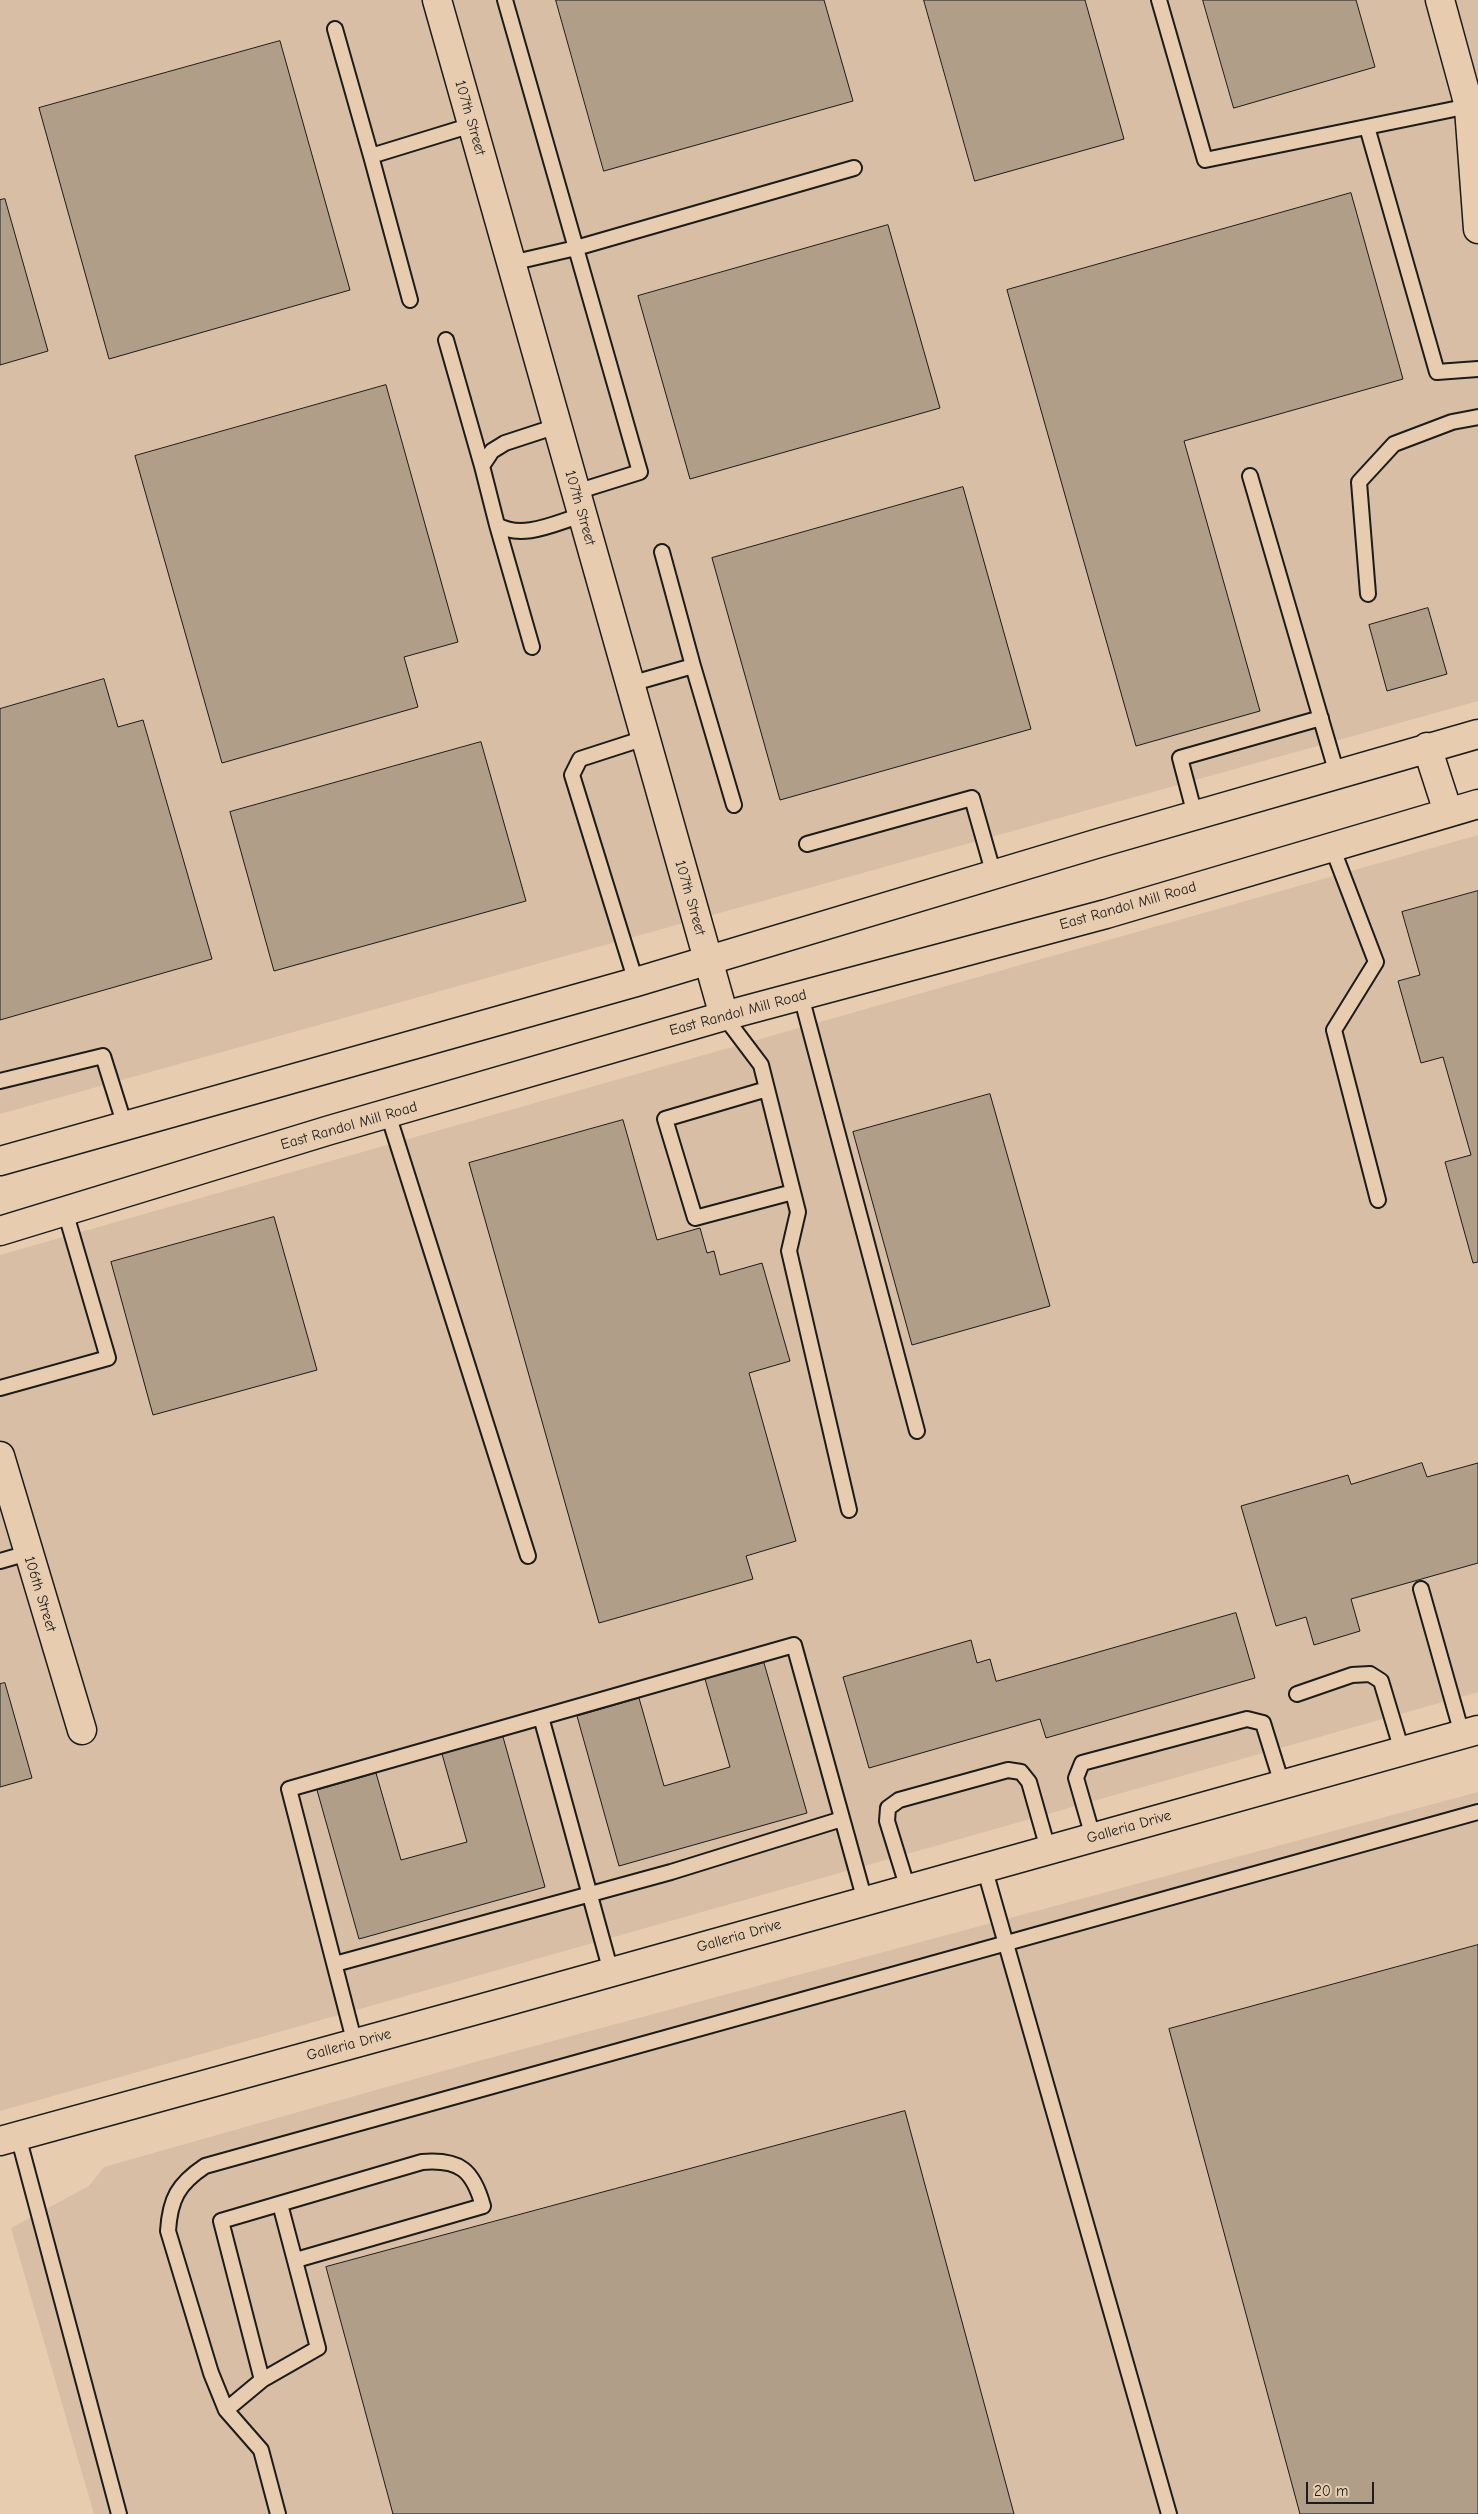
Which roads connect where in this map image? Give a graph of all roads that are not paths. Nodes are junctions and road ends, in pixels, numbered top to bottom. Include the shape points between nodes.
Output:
1 (437, 0) edge
2 (505, 0) edge
3 (1159, 0) edge
4 (1440, 0) edge
5 (335, 29) dead end
6 (1474, 116) edge
7 (472, 125) junction
8 (1368, 127) junction
9 (372, 156) junction
10 (854, 168) dead end
11 (1478, 229) edge
12 (576, 248) junction
13 (511, 263) junction
14 (410, 300) dead end
15 (446, 340) dead end
16 (1478, 369) edge
17 (1478, 417) edge
18 (557, 426) junction
19 (482, 466) junction
20 (1250, 476) dead end
21 (579, 504) junction
22 (497, 525) junction
23 (662, 552) dead end
24 (1368, 594) dead end
25 (532, 647) dead end
26 (693, 666) junction
27 (630, 684) junction
28 (1321, 718) junction
29 (1478, 734) edge
30 (645, 738) junction
31 (1427, 747) junction
32 (1337, 774) junction
33 (1478, 804) edge
34 (734, 805) dead end
35 (1448, 812) junction
36 (1195, 815) junction
37 (807, 844) dead end
38 (1332, 847) junction
39 (994, 875) junction
40 (708, 960) junction
41 (636, 982) junction
42 (801, 996) junction
43 (724, 1016) junction
44 (0, 1081) edge
45 (767, 1089) junction
46 (388, 1114) junction
47 (125, 1126) junction
48 (0, 1161) edge
49 (793, 1192) junction
50 (1378, 1200) dead end
51 (65, 1211) junction
52 (0, 1231) edge
53 (0, 1388) edge
54 (918, 1430) dead end
55 (0, 1456) edge
56 (849, 1510) dead end
57 (28, 1553) junction
58 (528, 1556) dead end
59 (0, 1561) edge
60 (1421, 1589) dead end
61 (1296, 1694) dead end
62 (541, 1717) junction
63 (82, 1730) dead end
64 (1470, 1732) edge
65 (1402, 1751) junction
66 (1282, 1784) junction
67 (1478, 1812) edge
68 (842, 1819) junction
69 (1093, 1837) junction
70 (1048, 1850) junction
71 (984, 1868) junction
72 (908, 1889) junction
73 (589, 1893) junction
74 (865, 1901) junction
75 (1006, 1942) junction
76 (334, 1964) junction
77 (611, 1972) junction
78 (355, 2044) junction
79 (9, 2139) edge
80 (280, 2204) junction
81 (296, 2260) junction
82 (262, 2380) junction
83 (226, 2410) junction
84 (119, 2514) edge
85 (278, 2514) edge
86 (1169, 2514) edge

1 - 7 main road, 107th Street
2 - 12 lane
3 - 8 lane via 1205,160
4 - 6 main road
5 - 9 lane
6 - 8 lane
6 - 11 main road
7 - 9 lane
7 - 13 main road, 107th Street
8 - 16 lane via 1437,372
9 - 14 lane
10 - 12 lane
12 - 13 lane
12 - 21 lane via 640,472
13 - 18 main road, 107th Street
15 - 19 lane
17 - 24 lane via 1452,422 1394,444 1359,482
18 - 19 lane via 505,443 492,451
18 - 21 main road, 107th Street
19 - 22 lane
20 - 28 lane
21 - 22 lane via 524,532 509,532
21 - 27 main road, 107th Street
22 - 25 lane
23 - 26 lane
26 - 27 lane
26 - 34 lane
27 - 30 main road, 107th Street
28 - 32 lane
28 - 36 lane via 1180,758
29 - 31 main road
30 - 40 main road, 107th Street
30 - 41 lane via 580,759 572,775
31 - 32 main road
31 - 35 main road
32 - 36 main road
33 - 35 main road, East Randol Mill Road
35 - 38 main road, East Randol Mill Road
36 - 39 main road
37 - 39 lane via 972,798
38 - 42 main road, East Randol Mill Road via 1113,912
38 - 50 lane via 1376,962 1334,1030
39 - 40 main road
40 - 41 main road
40 - 43 main road, 107th Street
41 - 47 main road
42 - 43 main road, East Randol Mill Road
42 - 54 lane
43 - 45 lane via 761,1065
43 - 46 main road, East Randol Mill Road
44 - 47 lane via 103,1056
45 - 49 lane
45 - 49 lane via 666,1119 695,1218
46 - 51 main road, East Randol Mill Road
46 - 58 lane
47 - 48 main road
49 - 56 lane via 798,1212 789,1251
51 - 52 main road, East Randol Mill Road
51 - 53 lane via 108,1358
55 - 57 main road, 106th Street
57 - 59 lane
57 - 63 main road, 106th Street
60 - 64 lane
61 - 65 lane via 1352,1675 1370,1674 1381,1681
62 - 68 lane via 794,1645
62 - 73 lane
62 - 76 lane via 289,1789
64 - 65 main road, Galleria Drive
65 - 66 main road, Galleria Drive
66 - 69 main road, Galleria Drive
66 - 69 lane via 1263,1723 1248,1718 1082,1763 1076,1778
67 - 75 lane
68 - 73 lane via 671,1872
68 - 74 lane
69 - 70 main road, Galleria Drive
70 - 71 main road, Galleria Drive
70 - 72 lane via 1029,1782 1022,1772 1008,1770 900,1800 888,1808 887,1821
71 - 72 main road, Galleria Drive
71 - 75 lane
72 - 74 main road, Galleria Drive
73 - 76 lane
73 - 77 lane
74 - 77 main road, Galleria Drive
75 - 83 lane via 205,2166 188,2177 176,2192 169,2211 168,2231 211,2373
75 - 86 lane
76 - 78 lane
77 - 78 main road, Galleria Drive
78 - 79 main road, Galleria Drive
79 - 84 lane
80 - 81 lane
80 - 81 lane via 422,2162 441,2160 468,2172 477,2184 483,2206
80 - 82 lane via 222,2221
81 - 82 lane via 318,2348
82 - 83 lane
83 - 85 lane via 260,2450

